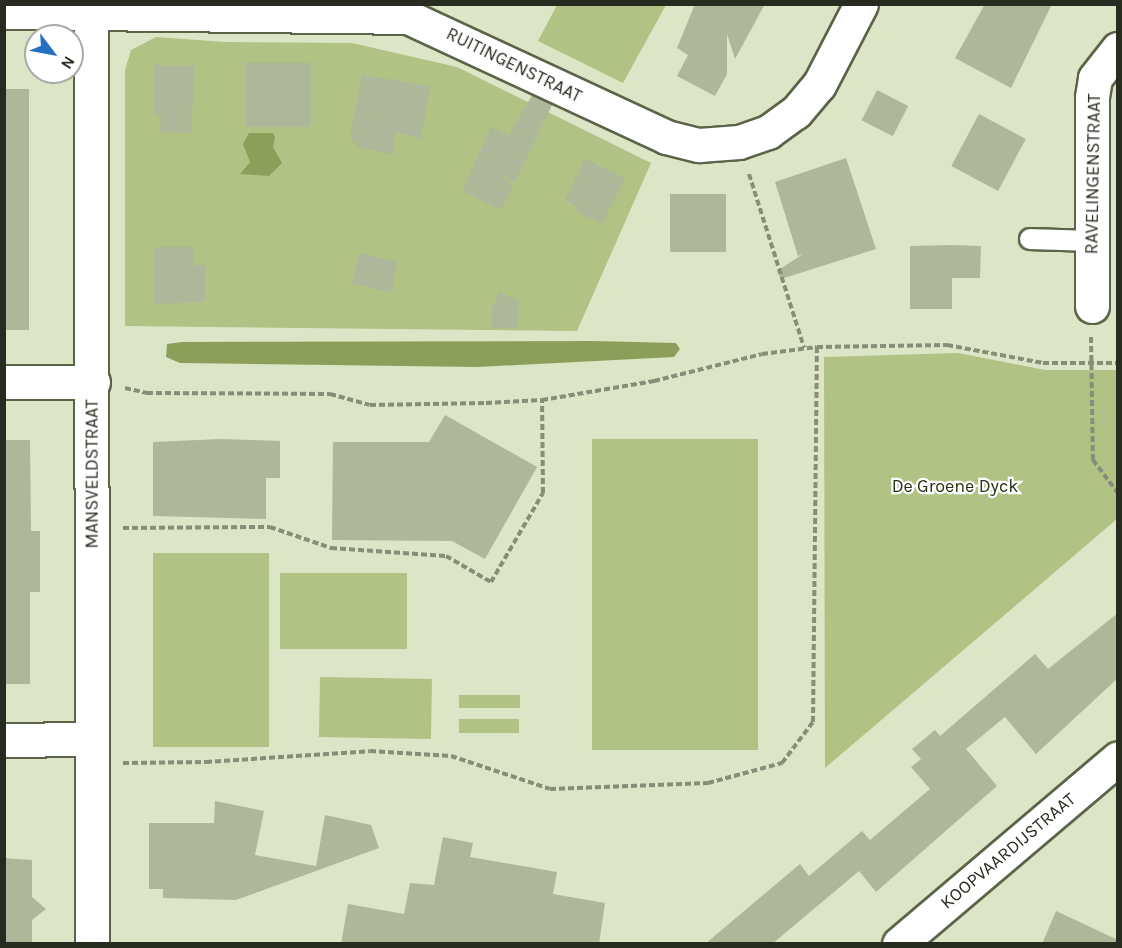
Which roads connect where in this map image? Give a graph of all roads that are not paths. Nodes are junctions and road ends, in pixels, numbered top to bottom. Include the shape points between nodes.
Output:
1 (861, 4) edge
2 (91, 8) edge
3 (4, 12) edge
4 (438, 16) edge
5 (1118, 49) edge
6 (1030, 239) dead end
7 (1092, 241) junction
8 (1092, 306) road end
9 (4, 382) edge
10 (106, 385) junction
11 (4, 740) edge
12 (92, 750) junction
13 (1118, 758) edge
14 (92, 944) edge
15 (899, 944) edge

1 - 4 street, RUITINGENSTRAAT via 819,85 796,112 768,132 738,142 699,145 666,137
2 - 3 street, RUITINGENSTRAAT
2 - 4 street, RUITINGENSTRAAT
2 - 10 street, MANSVELDSTRAAT
5 - 7 street, RAVELINGENSTRAAT via 1095,78 1092,97
6 - 7 lane
7 - 8 street, RAVELINGENSTRAAT
9 - 10 street
10 - 12 street, MANSVELDSTRAAT via 92,528
11 - 12 street
12 - 14 street, MANSVELDSTRAAT
13 - 15 street, KOOPVAARDIJSTRAAT

